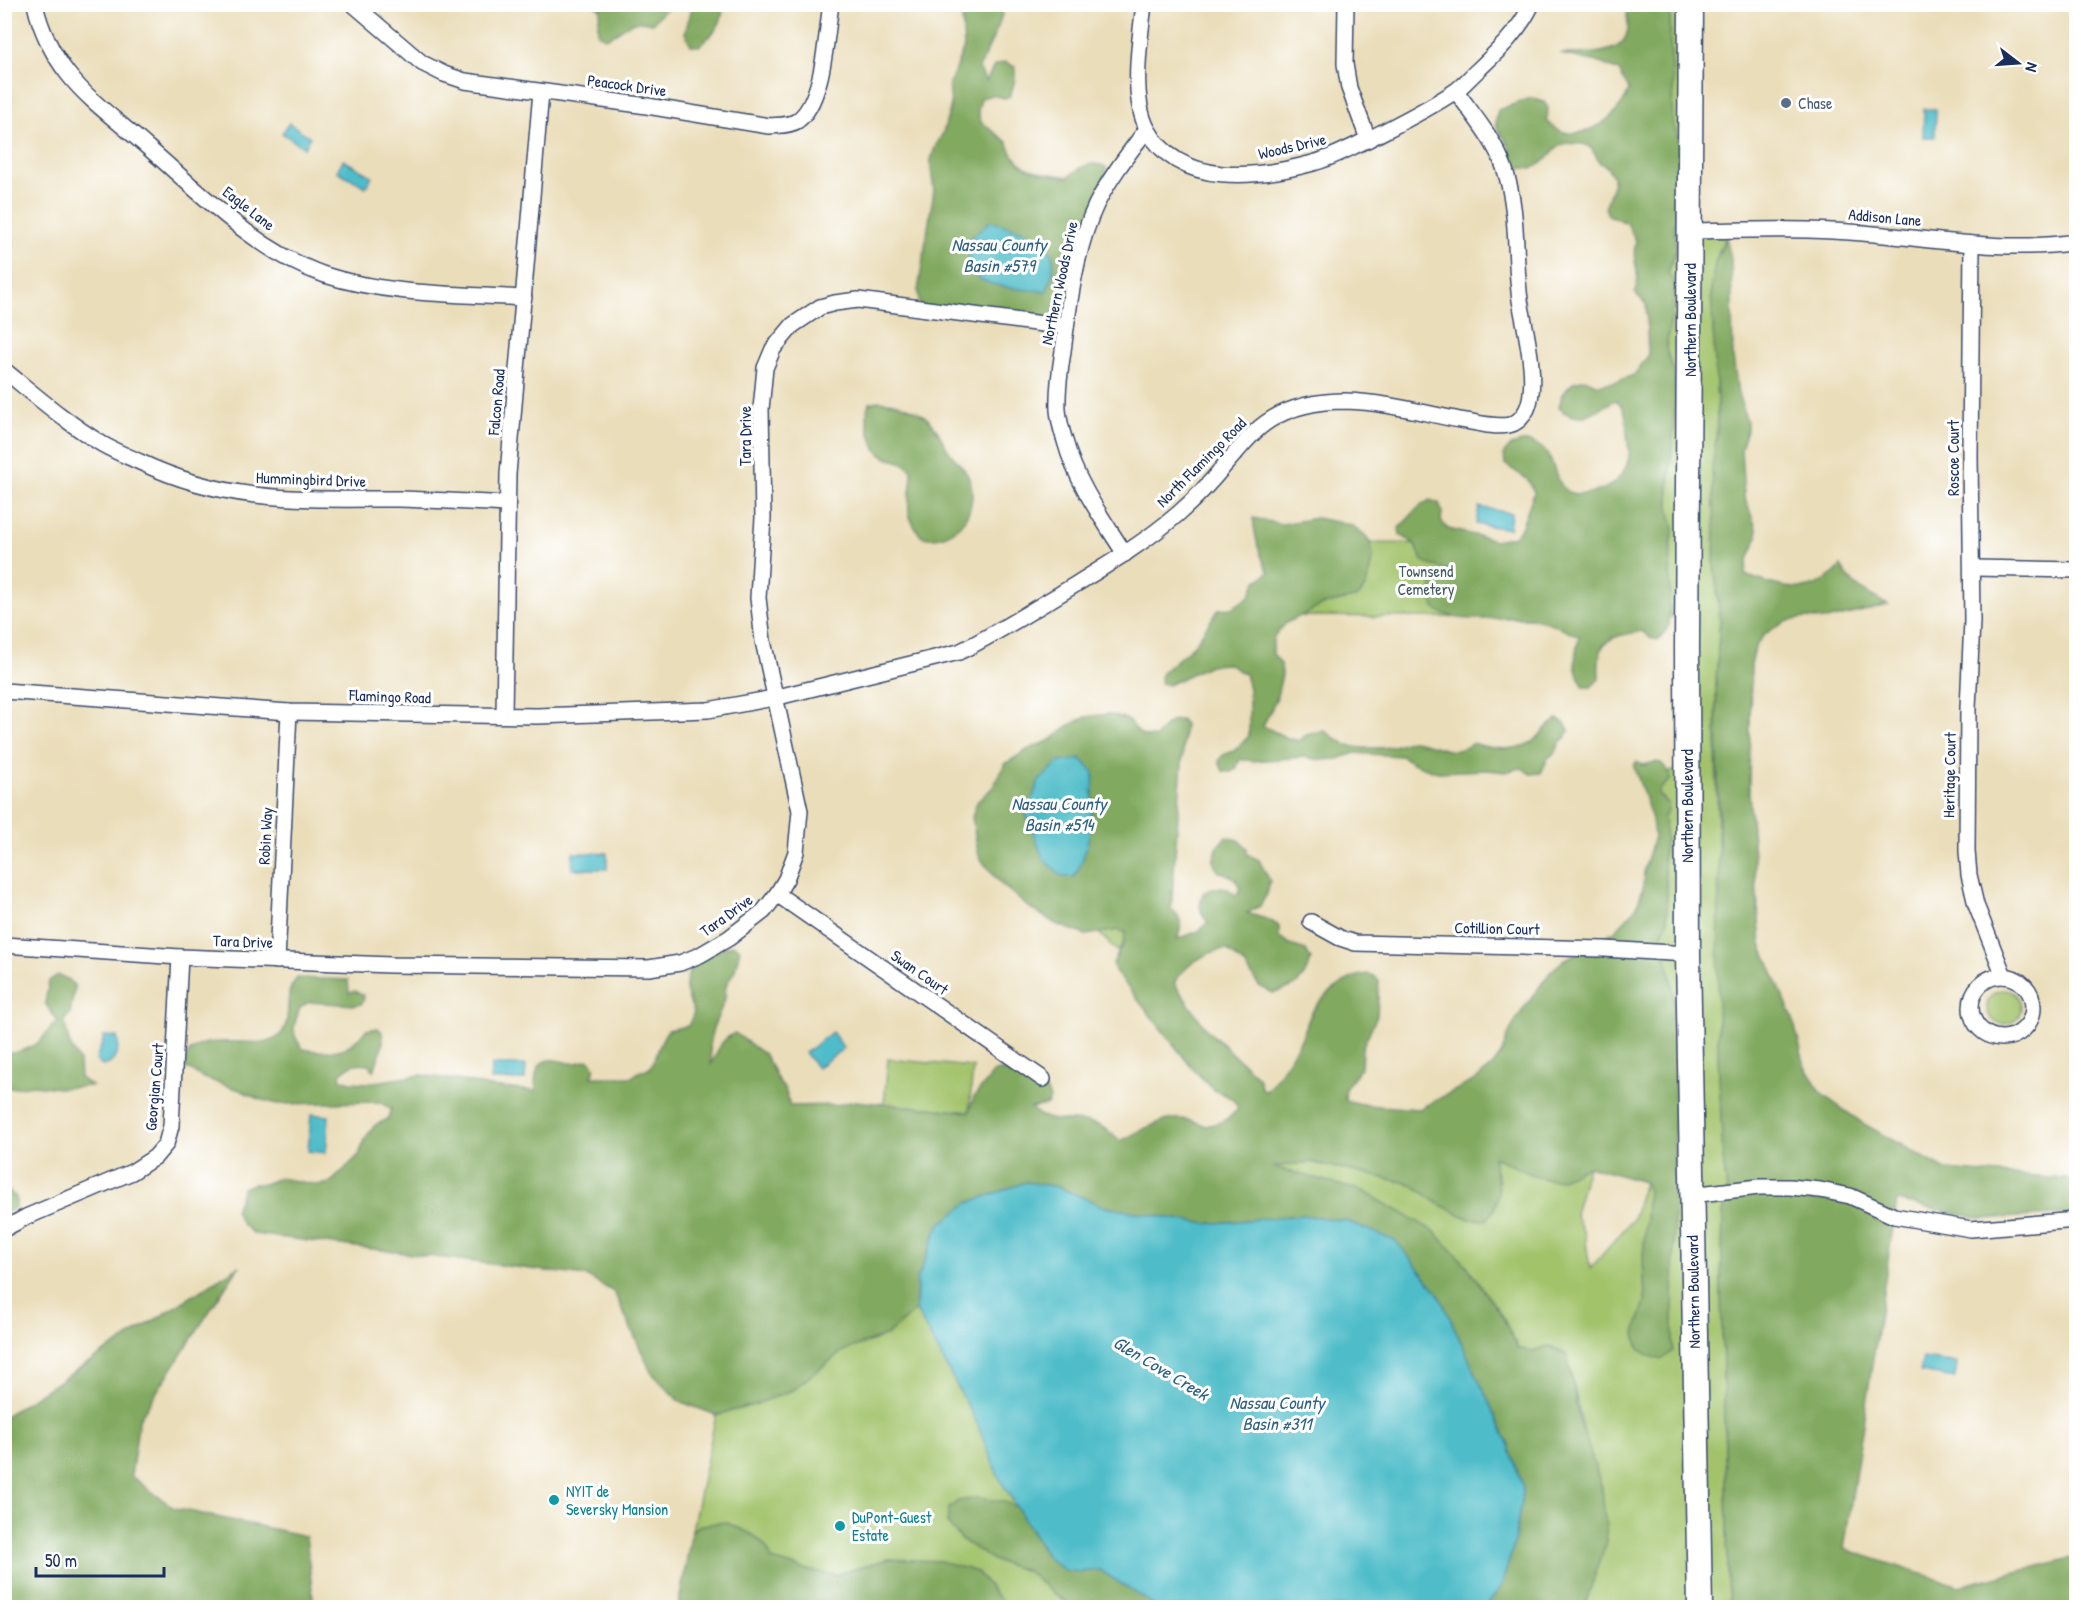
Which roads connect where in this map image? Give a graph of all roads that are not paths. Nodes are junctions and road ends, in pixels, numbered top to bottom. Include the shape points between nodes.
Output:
1 (35, 4) edge
2 (353, 4) edge
3 (831, 4) edge
4 (1144, 4) edge
5 (1346, 4) edge
6 (1532, 4) edge
7 (1691, 4) edge
8 (1456, 91) junction
9 (542, 92) junction
10 (1147, 129) junction
11 (1368, 139) junction
12 (1690, 231) junction
13 (2076, 242) edge
14 (1972, 244) junction
15 (524, 298) junction
16 (1066, 327) junction
17 (4, 370) edge
18 (507, 504) junction
19 (1125, 554) junction
20 (1972, 568) junction
21 (2076, 570) edge
22 (4, 691) edge
23 (774, 698) junction
24 (289, 712) junction
25 (504, 715) junction
26 (777, 894) junction
27 (1311, 921) dead end
28 (4, 945) edge
29 (1688, 954) junction
30 (180, 957) junction
31 (277, 961) junction
32 (2004, 976) junction
33 (1043, 1079) dead end
34 (1691, 1195) junction
35 (2076, 1220) edge
36 (4, 1229) edge
37 (1700, 1608) edge

1 - 15 street, Eagle Lane via 51,47 68,74 209,200 288,260 326,275 375,286
2 - 9 street, Peacock Drive via 422,63 444,75
3 - 9 street, Peacock Drive via 812,104 787,125 769,126
4 - 10 street, Woods Drive via 1138,62 1139,97
5 - 11 street via 1345,64 1349,88
6 - 8 street, Woods Drive via 1507,42
7 - 12 main road, Northern Boulevard
8 - 11 street, Woods Drive
8 - 19 street, North Flamingo Road via 1496,149 1508,184 1531,371 1529,404 1522,417 1500,426 1347,401 1313,404 1287,412 1245,441 1203,490
9 - 15 street, Falcon Road
10 - 11 street, Woods Drive via 1165,152 1187,166 1223,175 1313,163
10 - 16 street, Northern Woods Drive via 1120,165 1089,221
12 - 14 street, Addison Lane via 1826,230
12 - 29 main road, Northern Boulevard
13 - 14 street, Addison Lane via 2026,246
14 - 20 street, Roscoe Court
15 - 18 street, Falcon Road
16 - 19 street, Northern Woods Drive via 1058,410 1064,439 1085,489
16 - 23 street, Tara Drive via 858,300 820,307 780,339 765,368 758,598
17 - 18 street, Hummingbird Drive via 104,445 167,474 214,489 309,500
18 - 25 street, Falcon Road
19 - 23 street, North Flamingo Road via 959,652
20 - 21 street
20 - 32 street, Heritage Court via 1967,851 1976,905
22 - 24 street, Flamingo Road
23 - 25 street, Flamingo Road via 708,710
23 - 26 street, Tara Drive via 800,811 796,852
24 - 25 street, Flamingo Road
24 - 31 street, Robin Way
26 - 31 street, Tara Drive via 764,911 719,944 680,963 649,968
26 - 33 street, Swan Court
27 - 29 street, Cotillion Court via 1355,943
28 - 30 street, Tara Drive
29 - 34 main road, Northern Boulevard
30 - 31 street, Tara Drive
30 - 36 street, Georgian Court via 171,1126 166,1144 155,1157 132,1172
32 - 32 street via 1984,982 1971,1007 1977,1026 1993,1038 2003,1039 2022,1031 2033,1004 2025,986
34 - 35 street via 1759,1188 1820,1190 1851,1196 1894,1216 1971,1229
34 - 37 main road, Northern Boulevard

